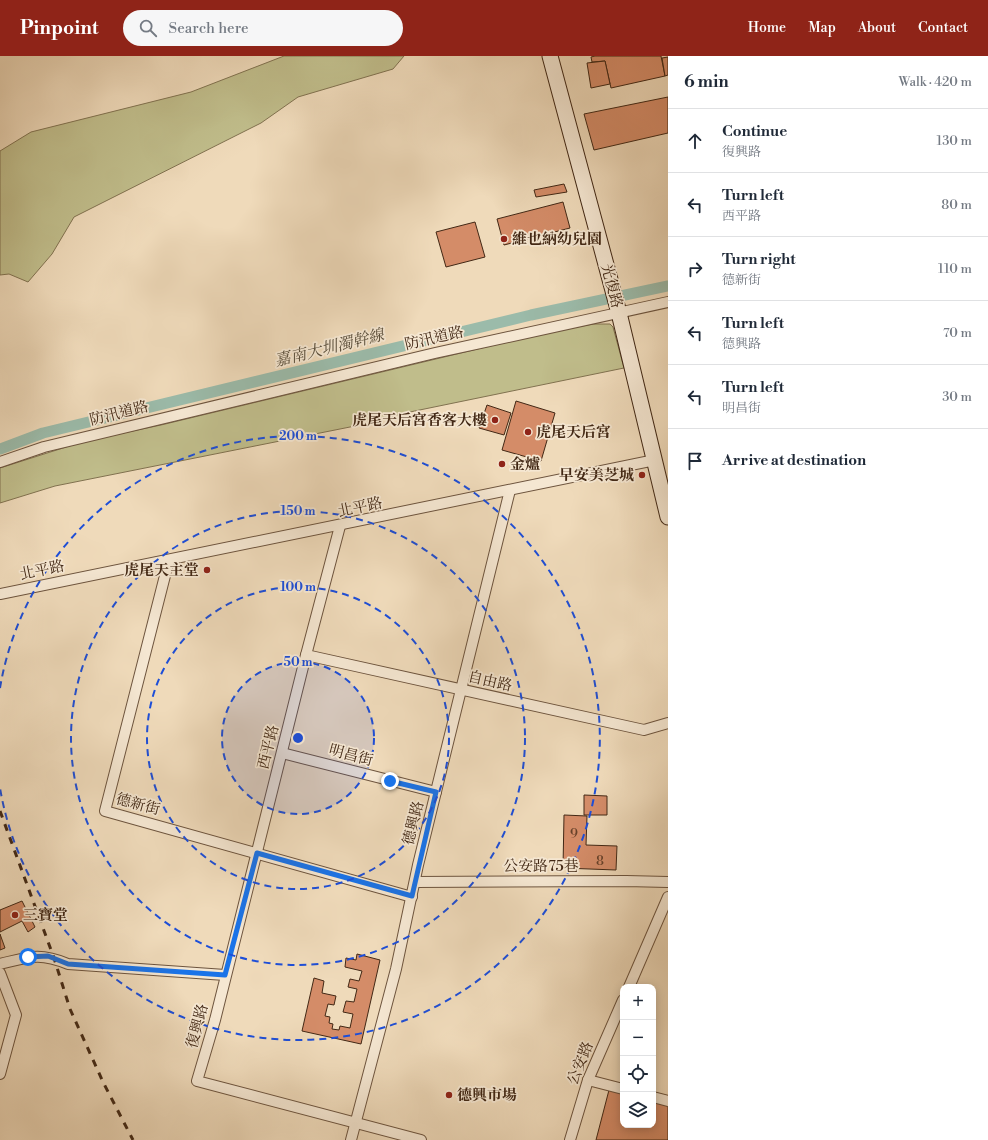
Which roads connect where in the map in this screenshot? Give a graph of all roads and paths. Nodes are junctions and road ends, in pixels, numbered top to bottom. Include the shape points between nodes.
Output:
1 (550, 56) edge
2 (668, 302) edge
3 (618, 310) junction
4 (655, 460) junction
5 (0, 462) edge
6 (510, 490) junction
7 (668, 517) edge
8 (340, 526) junction
9 (169, 560) junction
10 (0, 594) edge
11 (306, 655) junction
12 (462, 690) junction
13 (668, 722) edge
14 (282, 753) junction
15 (436, 792) junction
16 (257, 853) junction
17 (415, 882) junction
18 (668, 882) edge
19 (412, 896) junction
20 (668, 897) edge
21 (0, 964) edge
22 (0, 973) edge
23 (225, 975) junction
24 (630, 984) edge
25 (620, 1007) edge
26 (0, 1074) edge
27 (588, 1080) junction
28 (620, 1088) edge
29 (656, 1098) edge
30 (668, 1101) edge
31 (355, 1124) junction
32 (351, 1140) edge
33 (421, 1140) edge
34 (570, 1140) edge

1 - 3 street, 光復路
2 - 3 street, 防汛道路
3 - 4 street, 光復路
3 - 5 street, 防汛道路 via 44,447
4 - 6 street, 北平路
4 - 7 street, 光復路
6 - 8 street, 北平路
6 - 12 street, 德興路
8 - 9 street, 北平路
8 - 11 street, 西平路
9 - 10 street, 北平路
9 - 16 street, 德新街 via 106,811
11 - 12 street, 自由路
11 - 14 street, 西平路
12 - 13 street, 自由路 via 644,730
12 - 15 street, 德興路
14 - 15 street, 明昌街
14 - 16 street, 西平路
15 - 17 street, 德興路
16 - 19 street, 德新街
16 - 23 street, 西平路
17 - 18 street, 公安路75巷
17 - 19 street, 德興路
19 - 31 street, 德興路
20 - 24 street
21 - 23 street via 28,957 48,956 68,964
22 - 26 street via 16,1015
23 - 31 street, 復興路 via 197,1081
25 - 27 street, 公安路
27 - 28 street
27 - 34 street, 公安路
29 - 30 street
31 - 32 street, 德興路
31 - 33 street, 復興路

